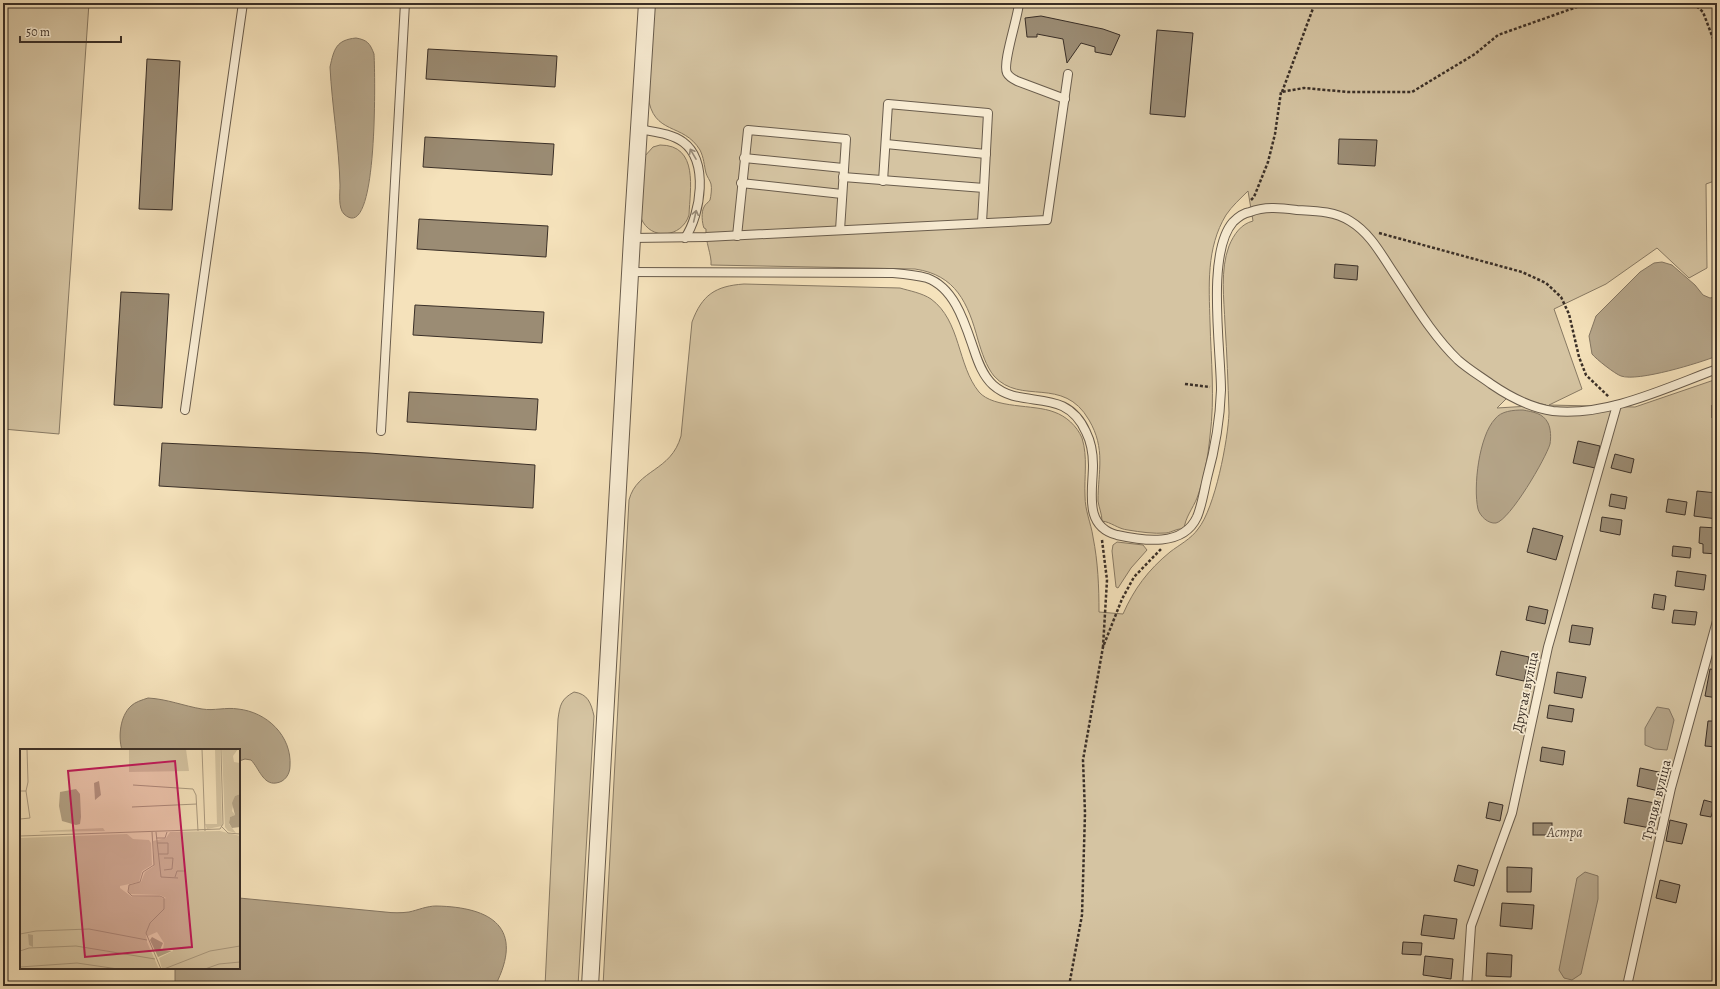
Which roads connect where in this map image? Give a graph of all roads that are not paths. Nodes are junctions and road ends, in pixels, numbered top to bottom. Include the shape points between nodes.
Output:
1 (243, 3) edge
2 (404, 3) edge
3 (647, 3) edge
4 (1019, 3) edge
5 (1068, 74) dead end
6 (1065, 98) junction
7 (639, 129) junction
8 (886, 144) junction
9 (986, 154) junction
10 (744, 158) junction
11 (843, 168) junction
12 (843, 177) junction
13 (882, 181) junction
14 (741, 184) junction
15 (984, 188) junction
16 (842, 194) junction
17 (982, 222) junction
18 (840, 230) junction
19 (737, 236) junction
20 (632, 238) junction
21 (685, 238) junction
22 (630, 272) junction
23 (1717, 369) edge
24 (1617, 405) junction
25 (185, 410) dead end
26 (381, 431) dead end
27 (1717, 621) edge
28 (590, 986) edge
29 (1467, 986) edge
30 (1627, 986) edge

1 - 25 lane
2 - 26 lane
3 - 7 street
4 - 6 lane via 1007,58 1007,73 1017,81
5 - 6 lane
6 - 17 lane via 1047,220
7 - 20 street
21 -> 7 lane via 691,228 697,205 699,175 696,157 682,141 672,136
8 - 9 lane
8 - 9 lane via 888,104 988,113
8 - 13 lane
9 - 15 lane
10 - 11 lane
10 - 11 lane via 748,130 846,139
10 - 14 lane
11 - 12 lane
12 - 13 lane
12 - 16 lane
13 - 15 lane
14 - 16 lane
14 - 19 lane
15 - 17 lane
16 - 18 lane
17 - 18 lane
18 - 19 lane
19 - 21 lane
20 - 21 lane
20 - 22 street
22 - 24 lane via 893,273 915,275 931,280 945,290 956,306 966,325 978,362 994,386 1016,396 1059,404 1080,420 1092,449 1091,497 1095,517 1108,531 1121,536 1158,540 1180,536 1196,519 1220,419 1218,315 1221,249 1234,221 1248,212 1280,208 1330,212 1350,220 1375,245 1446,347 1460,362 1509,396 1551,411 1579,411
22 - 28 street
23 - 24 lane
24 - 29 lane, Другая вуліца via 1548,647 1512,813 1471,926
27 - 30 lane, Трэцяя вуліца via 1671,788

